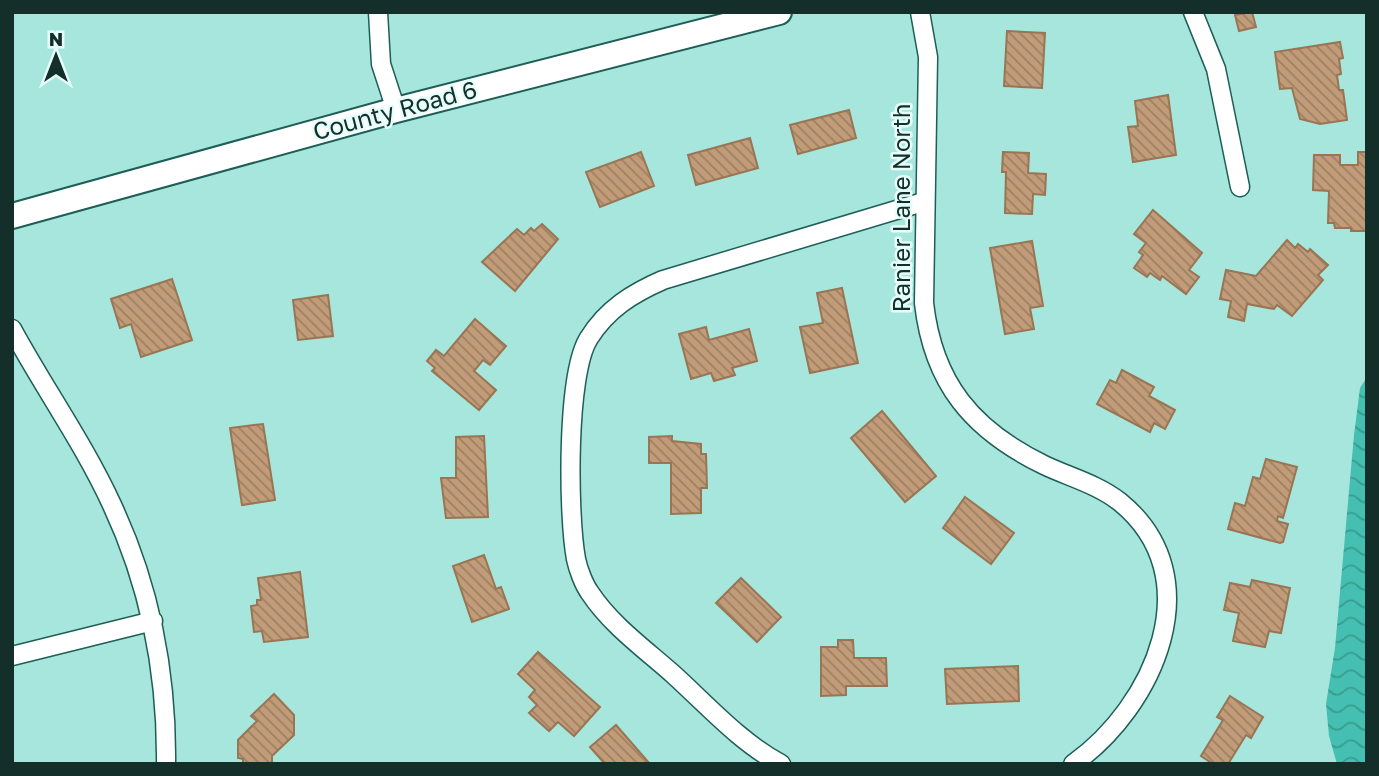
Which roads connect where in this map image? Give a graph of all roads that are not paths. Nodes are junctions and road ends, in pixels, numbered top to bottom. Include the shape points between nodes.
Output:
1 (378, 12) edge
2 (779, 12) edge
3 (920, 12) edge
4 (1193, 12) edge
5 (396, 110) junction
6 (1240, 187) dead end
7 (923, 202) junction
8 (12, 216) edge
9 (12, 329) edge
10 (153, 621) junction
11 (12, 656) edge
12 (774, 762) edge
13 (166, 764) edge
14 (1073, 764) edge

1 - 5 street via 381,64
2 - 5 main road, County Road 6
3 - 7 street, Ranier Lane North via 928,57
4 - 6 street via 1216,69
5 - 8 main road, County Road 6
7 - 12 street via 663,280 634,293 609,313 588,339 576,369 573,523 576,561 590,593 613,620
7 - 14 street, Ranier Lane North via 927,334 947,383 982,426 1011,447 1120,502 1143,528 1169,591 1167,625 1157,658 1101,744
9 - 10 street via 112,503
10 - 11 street
10 - 13 street

